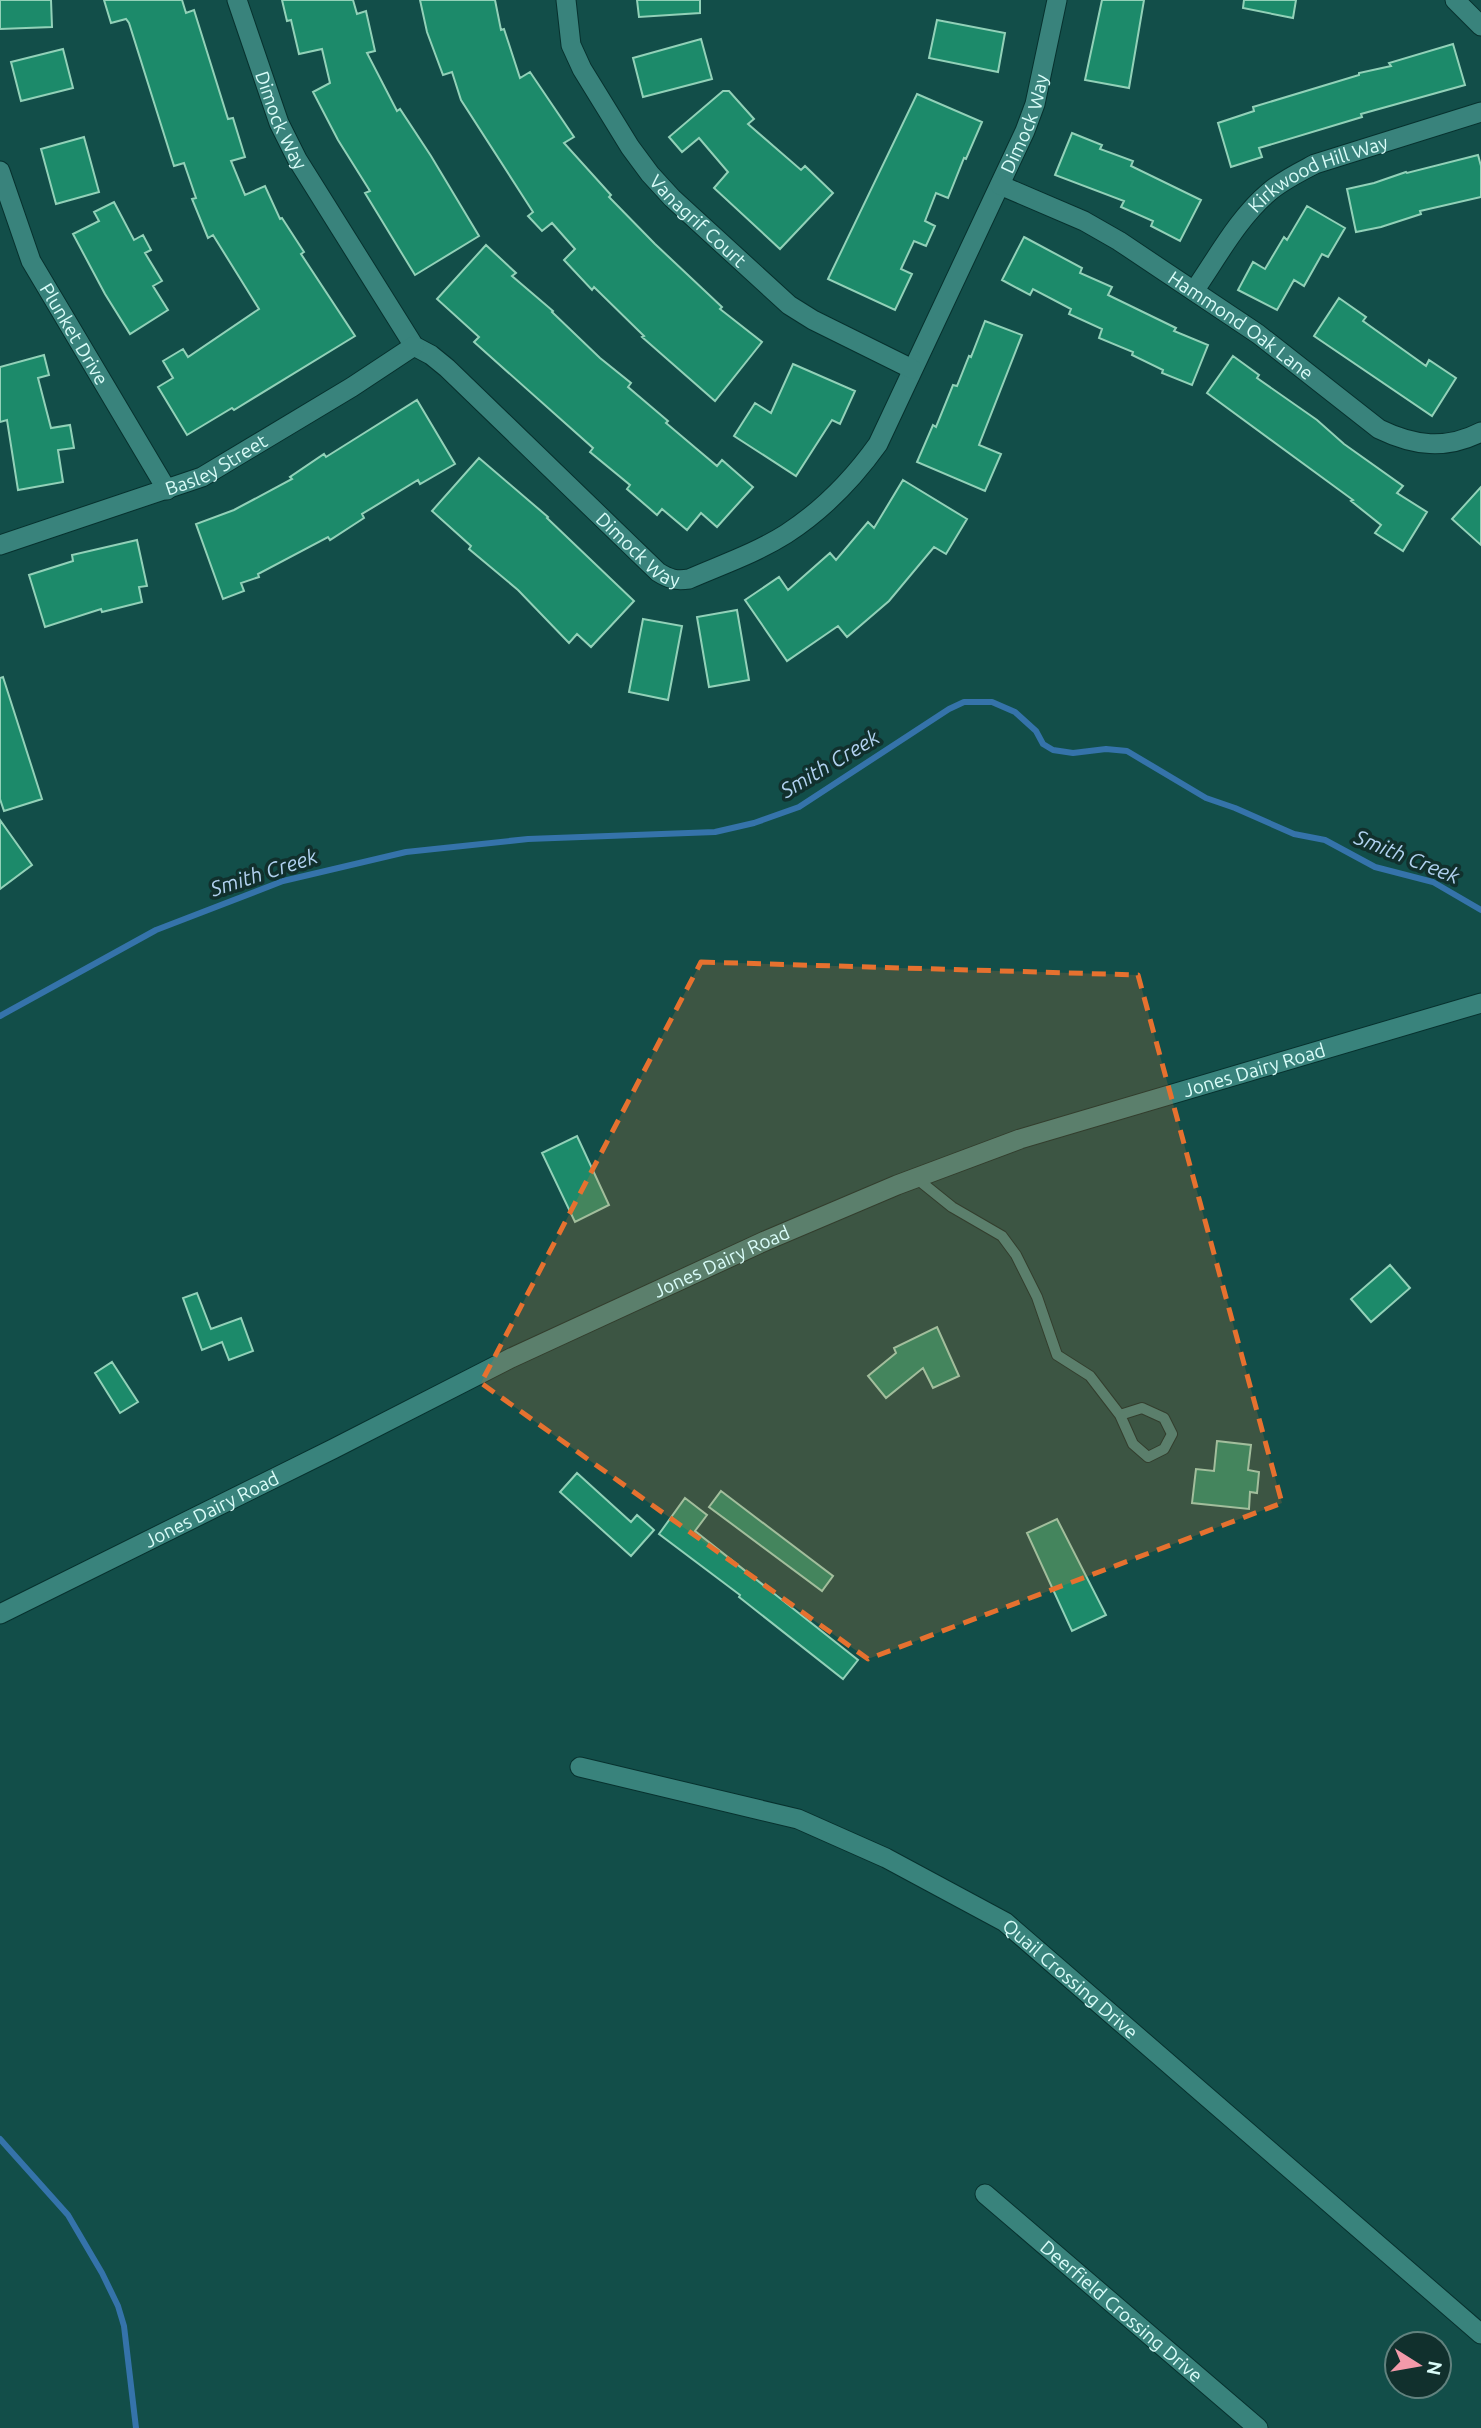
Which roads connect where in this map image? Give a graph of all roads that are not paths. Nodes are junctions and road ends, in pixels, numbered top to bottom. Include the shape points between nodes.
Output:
1 (237, 0) edge
2 (566, 0) edge
3 (1057, 0) edge
4 (1455, 0) edge
5 (1481, 26) edge
6 (1481, 112) edge
7 (0, 171) edge
8 (1000, 185) junction
9 (1194, 291) junction
10 (414, 346) junction
11 (912, 369) junction
12 (1481, 432) edge
13 (167, 490) junction
14 (0, 545) edge
15 (1481, 1003) edge
16 (916, 1178) junction
17 (1120, 1415) junction
18 (0, 1614) edge
19 (580, 1767) dead end
20 (985, 2194) dead end
21 (1481, 2334) edge
22 (1258, 2428) edge

1 - 10 street, Dimock Way via 279,123
2 - 11 street, Vanagrif Court via 571,45 582,69 650,174 672,198 789,305
3 - 8 street, Dimock Way via 1035,104
4 - 5 street
6 - 9 street, Kirkwood Hill Way via 1315,164 1292,176 1249,213
7 - 13 street, Plunket Drive via 31,261
8 - 9 street, Hammond Oak Lane via 1084,221
8 - 11 street, Dimock Way
9 - 12 street, Hammond Oak Lane via 1258,334 1379,429 1420,444 1464,440
10 - 11 street, Dimock Way via 447,368 658,572 678,581 787,534 823,506 878,444
10 - 13 street, Basley Street via 202,477
13 - 14 street, Basley Street
15 - 16 street, Jones Dairy Road via 1020,1139
16 - 17 lane via 952,1207 1002,1236 1037,1297 1057,1355 1090,1376
16 - 18 street, Jones Dairy Road via 534,1347
17 - 17 lane via 1133,1444 1148,1457 1164,1449 1171,1434 1164,1418 1142,1408
19 - 21 street, Quail Crossing Drive via 798,1819 886,1858 1005,1922
20 - 22 street, Deerfield Crossing Drive

